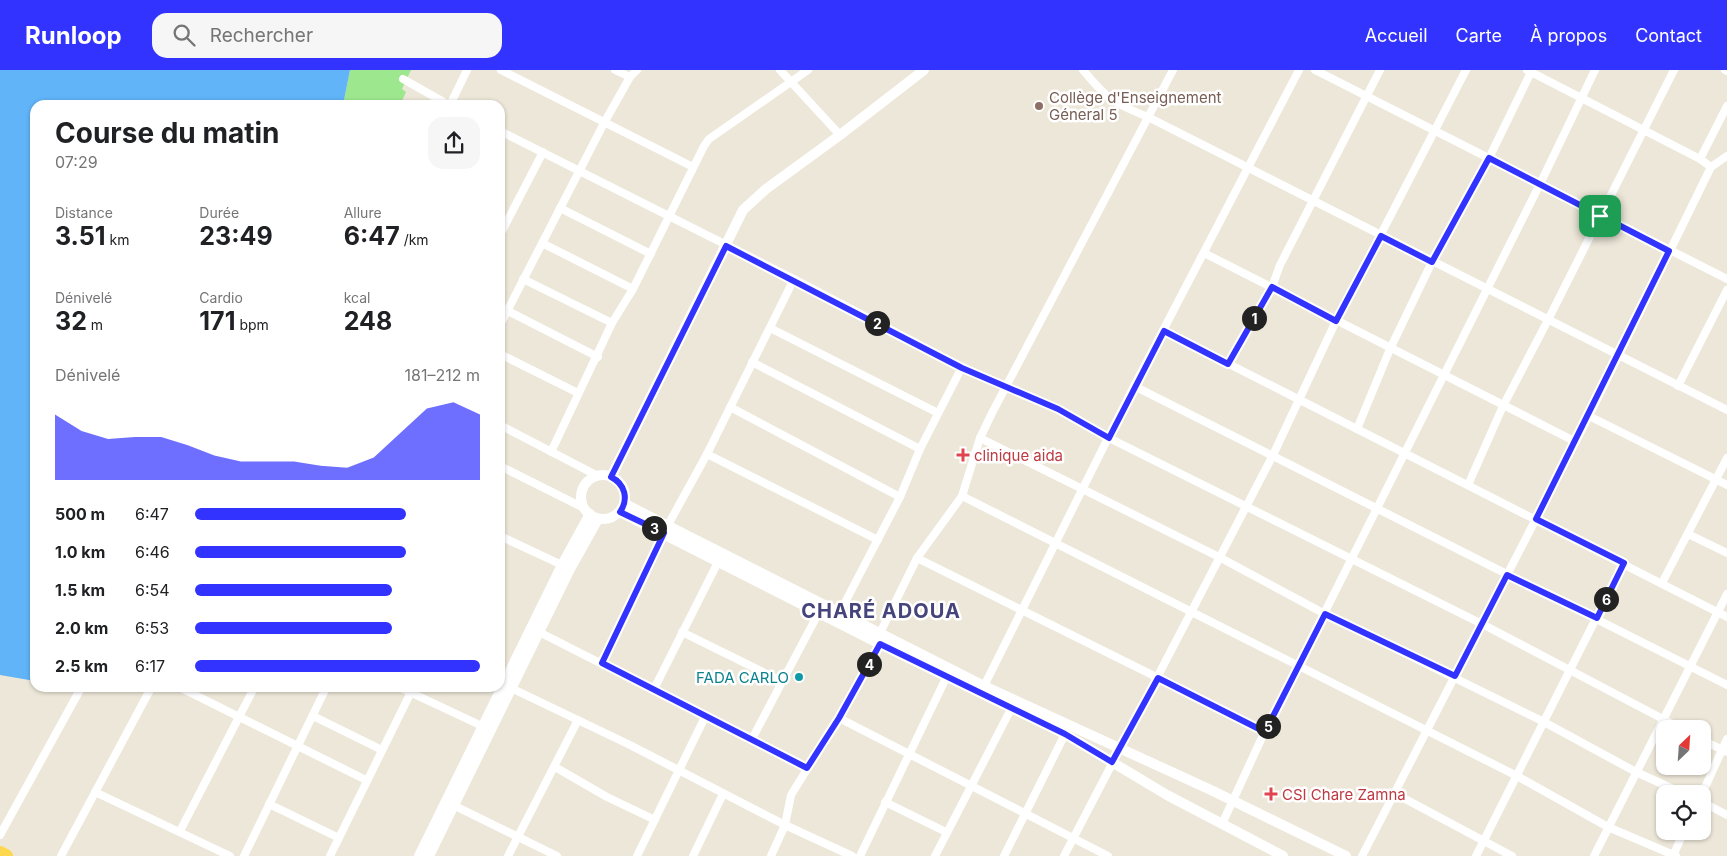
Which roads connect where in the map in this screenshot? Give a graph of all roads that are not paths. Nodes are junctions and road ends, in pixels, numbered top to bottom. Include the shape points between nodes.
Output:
1 (467, 70) edge
2 (501, 70) edge
3 (615, 70) edge
4 (637, 70) edge
5 (780, 70) edge
6 (808, 70) edge
7 (924, 70) edge
8 (1083, 70) edge
9 (1173, 70) edge
10 (1299, 70) edge
11 (1314, 70) edge
12 (1380, 70) edge
13 (1466, 70) edge
14 (1595, 70) edge
15 (1674, 70) edge
16 (1530, 71) edge
17 (630, 77) junction
18 (403, 78) dead end
19 (789, 83) junction
20 (1364, 97) junction
21 (1580, 98) junction
22 (440, 100) edge
23 (452, 100) edge
24 (1727, 106) edge
25 (1148, 117) junction
26 (604, 123) junction
27 (1643, 130) junction
28 (1435, 132) junction
29 (505, 133) edge
30 (840, 135) junction
31 (543, 152) junction
32 (1727, 156) edge
33 (1489, 158) junction
34 (1700, 159) junction
35 (693, 167) junction
36 (1711, 167) junction
37 (1250, 168) junction
38 (579, 170) junction
39 (1540, 184) junction
40 (1313, 201) junction
41 (560, 208) junction
42 (1600, 216) junction
43 (670, 217) junction
44 (505, 225) edge
45 (1381, 236) junction
46 (542, 243) junction
47 (726, 246) junction
48 (1669, 251) junction
49 (1204, 252) junction
50 (651, 254) junction
51 (1432, 262) junction
52 (523, 279) junction
53 (794, 279) junction
54 (1727, 279) edge
55 (1272, 287) junction
56 (633, 289) junction
57 (1486, 289) junction
58 (1727, 290) edge
59 (505, 306) edge
60 (505, 310) edge
61 (1548, 320) junction
62 (1336, 321) junction
63 (612, 323) junction
64 (770, 328) junction
65 (1164, 331) junction
66 (1390, 349) junction
67 (1618, 355) junction
68 (505, 356) edge
69 (598, 357) junction
70 (752, 362) junction
71 (1228, 364) junction
72 (962, 368) junction
73 (1444, 373) junction
74 (1006, 386) junction
75 (1134, 386) junction
76 (1678, 386) junction
77 (578, 393) junction
78 (1299, 399) junction
79 (1503, 406) junction
80 (730, 407) junction
81 (1727, 410) edge
82 (938, 413) junction
83 (1589, 416) junction
84 (505, 428) edge
85 (1357, 429) junction
86 (980, 438) junction
87 (1109, 438) junction
88 (1576, 442) junction
89 (920, 449) junction
90 (552, 452) junction
91 (1405, 453) junction
92 (707, 454) junction
93 (1273, 455) junction
94 (1727, 458) edge
95 (505, 469) edge
96 (598, 476) junction
97 (611, 477) junction
98 (1716, 479) junction
99 (1468, 485) junction
100 (1727, 485) edge
101 (1082, 490) junction
102 (900, 496) junction
103 (962, 496) junction
104 (1245, 505) junction
105 (622, 508) junction
106 (1378, 508) junction
107 (591, 514) junction
108 (1536, 519) junction
109 (666, 529) junction
110 (1688, 534) junction
111 (505, 538) edge
112 (878, 540) junction
113 (1056, 544) junction
114 (1727, 553) edge
115 (1219, 557) junction
116 (917, 558) junction
117 (1352, 560) junction
118 (718, 562) junction
119 (1624, 563) junction
120 (562, 565) junction
121 (1507, 575) junction
122 (1662, 583) junction
123 (1727, 594) edge
124 (1022, 609) junction
125 (819, 612) junction
126 (840, 612) junction
127 (1191, 612) junction
128 (1717, 612) junction
129 (1325, 614) junction
130 (1727, 617) edge
131 (1597, 618) junction
132 (1482, 624) junction
133 (539, 632) junction
134 (682, 632) junction
135 (880, 633) junction
136 (880, 644) junction
137 (602, 663) junction
138 (1298, 666) junction
139 (1691, 667) junction
140 (1571, 669) junction
141 (947, 676) junction
142 (1455, 676) junction
143 (1158, 678) junction
144 (505, 680) edge
145 (781, 681) junction
146 (984, 686) junction
147 (1727, 686) edge
148 (511, 688) junction
149 (654, 689) junction
150 (79, 692) edge
151 (149, 692) edge
152 (189, 692) edge
153 (252, 692) edge
154 (324, 692) edge
155 (411, 692) edge
156 (416, 692) edge
157 (499, 692) edge
158 (1012, 707) junction
159 (240, 716) junction
160 (313, 716) junction
161 (705, 717) junction
162 (839, 718) junction
163 (1664, 719) junction
164 (578, 720) junction
165 (1544, 722) junction
166 (482, 726) junction
167 (1426, 731) junction
168 (1265, 732) junction
169 (1065, 734) junction
170 (752, 739) junction
171 (1727, 739) edge
172 (1711, 744) edge
173 (298, 746) junction
174 (1120, 749) junction
175 (382, 750) junction
176 (1724, 751) edge
177 (909, 753) junction
178 (1112, 762) junction
179 (555, 767) junction
180 (807, 768) junction
181 (679, 771) junction
182 (1636, 772) junction
183 (1517, 776) junction
184 (366, 780) junction
185 (1664, 785) edge
186 (1707, 785) edge
187 (971, 786) junction
188 (95, 792) junction
189 (1394, 793) junction
190 (723, 794) junction
191 (1232, 801) junction
192 (885, 802) junction
193 (269, 804) junction
194 (453, 805) junction
195 (1711, 807) edge
196 (1024, 814) junction
197 (1727, 815) edge
198 (655, 820) junction
199 (1222, 824) junction
200 (785, 825) junction
201 (1608, 827) junction
202 (180, 831) junction
203 (946, 832) junction
204 (0, 835) edge
205 (517, 837) junction
206 (339, 838) junction
207 (1073, 838) junction
208 (1680, 840) edge
209 (1484, 841) junction
210 (0, 853) edge
211 (6, 856) edge
212 (61, 856) edge
213 (230, 856) edge
214 (244, 856) edge
215 (330, 856) edge
216 (419, 856) edge
217 (429, 856) edge
218 (508, 856) edge
219 (557, 856) edge
220 (637, 856) edge
221 (693, 856) edge
222 (771, 856) edge
223 (852, 856) edge
224 (860, 856) edge
225 (935, 856) edge
226 (1004, 856) edge
227 (1064, 856) edge
228 (1108, 856) edge
229 (1283, 856) edge
230 (1346, 856) edge
231 (1362, 856) edge
232 (1476, 856) edge
233 (1512, 856) edge
234 (1594, 856) edge
235 (1674, 856) edge

1 - 23 street
2 - 26 street
3 - 17 street
4 - 17 street
5 - 19 street
6 - 19 street
7 - 30 street
8 - 25 street via 1107,98
9 - 25 street
10 - 37 street
11 - 20 street
12 - 20 street
13 - 28 street
14 - 21 street
15 - 27 street
16 - 21 street
16 - 33 street
17 - 26 street
18 - 22 street
19 - 30 street
19 - 35 street via 709,139
20 - 28 street
20 - 40 street
21 - 27 street
21 - 39 street
24 - 34 street
25 - 37 street
25 - 74 street
26 - 35 street
26 - 38 street
27 - 34 street
27 - 42 street
28 - 33 street
28 - 45 street
29 - 31 street
30 - 47 street via 750,201
31 - 38 street
31 - 44 street
32 - 36 street
33 - 39 street
33 - 51 street
34 - 36 street
35 - 43 street
36 - 48 street
37 - 40 street
37 - 49 street
38 - 41 street
38 - 43 street
39 - 42 street
39 - 57 street
40 - 45 street
40 - 55 street
41 - 46 street
41 - 50 street
42 - 48 street
42 - 61 street
43 - 47 street
43 - 50 street
45 - 51 street
45 - 62 street
46 - 52 street
46 - 56 street
47 - 53 street
47 - 97 street
48 - 54 street
48 - 67 street
49 - 55 street
49 - 65 street
50 - 56 street
51 - 57 street
51 - 66 street
52 - 59 street
52 - 63 street
53 - 64 street
53 - 72 street
55 - 62 street
55 - 71 street
56 - 63 street
57 - 61 street
57 - 73 street
58 - 76 street
60 - 69 street
61 - 67 street
61 - 79 street
62 - 66 street
62 - 78 street
63 - 69 street
64 - 70 street
64 - 82 street
65 - 71 street
65 - 75 street
66 - 73 street
66 - 85 street
67 - 76 street
67 - 83 street
68 - 77 street
69 - 77 street
70 - 80 street
70 - 89 street
71 - 78 street
72 - 74 street
72 - 82 street
73 - 79 street
73 - 91 street
74 - 86 street
74 - 87 street via 1058,409
75 - 87 street
75 - 93 street
76 - 81 street
77 - 90 street
78 - 85 street
78 - 93 street
79 - 88 street
79 - 99 street
80 - 92 street
80 - 102 street
82 - 89 street
83 - 88 street
83 - 98 street
84 - 90 street
85 - 91 street
86 - 101 street
86 - 103 street
87 - 101 street
87 - 104 street
88 - 108 street
89 - 102 street
90 - 96 street
91 - 99 street
91 - 106 street
92 - 109 street
92 - 112 street
93 - 104 street
93 - 106 street
94 - 98 street
95 - 107 street
96 - 97 street
96 - 107 street via 586,483 582,491 582,500
97 - 105 street via 624,490
98 - 100 street
98 - 110 street
99 - 108 street
101 - 113 street
101 - 115 street
102 - 112 street
103 - 113 street
103 - 116 street
104 - 115 street
104 - 117 street
105 - 107 street via 610,518
105 - 109 street
106 - 117 street
106 - 121 street
107 - 120 street
107 - 133 street via 570,569
108 - 119 street
108 - 121 street
109 - 118 street
109 - 126 street
109 - 137 street
110 - 114 street
110 - 122 street
111 - 120 street
112 - 126 street
113 - 124 street
113 - 127 street
115 - 127 street
115 - 129 street
116 - 124 street
116 - 135 street
117 - 129 street
117 - 132 street
118 - 125 street
118 - 134 street
119 - 122 street
119 - 131 street
120 - 144 street
121 - 131 street
121 - 132 street
122 - 128 street
123 - 128 street
124 - 143 street
124 - 146 street
125 - 136 street
125 - 145 street
126 - 135 street
127 - 138 street
127 - 143 street
128 - 130 street
128 - 139 street
129 - 138 street
129 - 142 street
131 - 139 street
131 - 140 street
132 - 140 street
132 - 142 street
133 - 137 street
133 - 148 street
134 - 145 street
134 - 149 street
135 - 136 street
135 - 146 street
136 - 141 street
136 - 162 street
137 - 149 street
138 - 167 street
138 - 168 street
139 - 147 street
139 - 163 street
140 - 163 street
140 - 165 street
141 - 158 street
141 - 177 street
142 - 165 street
142 - 167 street
143 - 168 street
143 - 174 street
145 - 170 street
146 - 174 street
148 - 164 street
148 - 194 street
149 - 161 street
150 - 204 street
151 - 188 street
152 - 159 street
153 - 159 street
154 - 160 street
155 - 175 street
156 - 166 street
157 - 166 street
158 - 169 street
158 - 187 street
159 - 173 street
159 - 202 street
160 - 173 street
160 - 175 street
161 - 170 street
161 - 181 street
162 - 177 street
162 - 180 street
163 - 182 street
164 - 179 street
164 - 181 street
165 - 182 street
165 - 183 street
166 - 216 street
167 - 183 street
167 - 189 street
168 - 191 street
169 - 178 street
169 - 196 street
170 - 180 street
171 - 176 street
172 - 176 street
173 - 184 street
173 - 193 street
174 - 178 street
174 - 191 street
175 - 184 street
176 - 186 street
177 - 187 street
177 - 192 street
178 - 199 street
178 - 207 street
179 - 198 street
179 - 205 street
180 - 200 street via 791,795
181 - 190 street
181 - 198 street
182 - 185 street
182 - 201 street
183 - 201 street
183 - 209 street
184 - 206 street
187 - 196 street
187 - 203 street
188 - 202 street
188 - 212 street
189 - 209 street
189 - 231 street
190 - 200 street
190 - 221 street
191 - 199 street
191 - 230 street
192 - 203 street
192 - 224 street
193 - 206 street
193 - 214 street
194 - 205 street
194 - 217 street
195 - 197 street
196 - 207 street
196 - 226 street
198 - 220 street
199 - 229 street
200 - 222 street
200 - 223 street
201 - 234 street
201 - 235 street
202 - 213 street
203 - 225 street
205 - 218 street
205 - 219 street
206 - 215 street
207 - 227 street
207 - 228 street
208 - 235 street
209 - 232 street
209 - 233 street
210 - 211 highway

